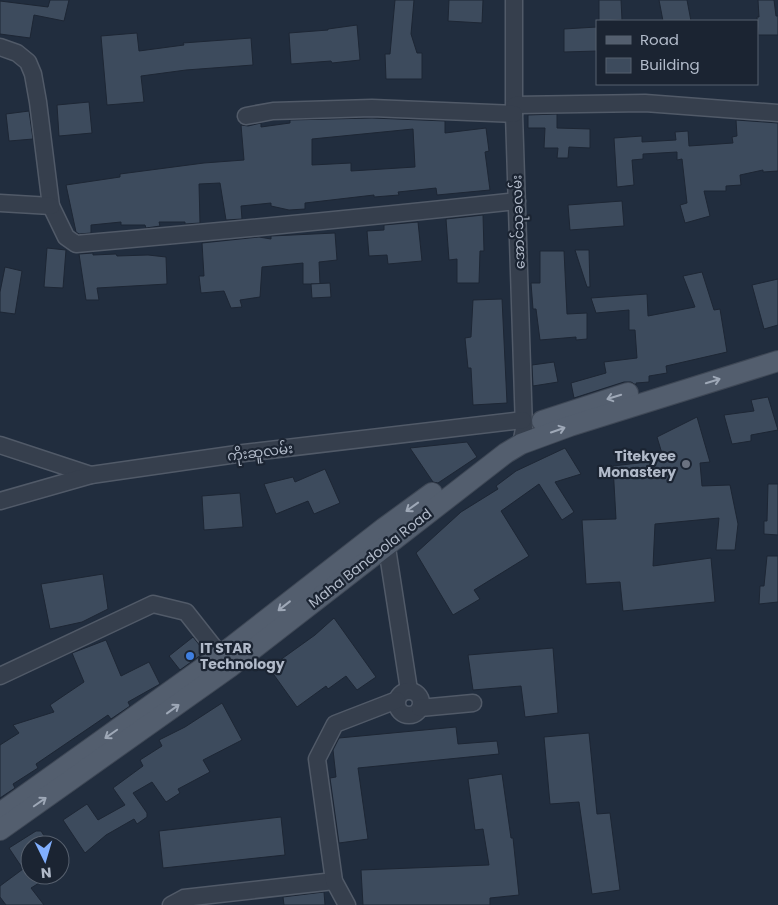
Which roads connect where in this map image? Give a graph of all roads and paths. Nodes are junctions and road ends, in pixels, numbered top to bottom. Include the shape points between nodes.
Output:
1 (514, 0) edge
2 (0, 47) edge
3 (514, 110) junction
4 (778, 113) edge
5 (246, 116) dead end
6 (517, 202) junction
7 (0, 203) edge
8 (51, 206) junction
9 (778, 346) edge
10 (778, 361) edge
11 (523, 431) junction
12 (0, 445) edge
13 (91, 475) junction
14 (0, 501) edge
15 (385, 536) junction
16 (225, 661) junction
17 (0, 676) edge
18 (403, 695) junction
19 (473, 702) dead end
20 (0, 813) edge
21 (0, 830) edge
22 (334, 881) junction
23 (171, 905) edge
24 (347, 905) edge

1 - 3 street, အောင်သုခလမ်း
2 - 8 street via 17,53 28,62 33,74
3 - 4 street via 645,103
3 - 5 street via 372,108 273,111
3 - 6 street, အောင်သုခလမ်း
6 - 8 street via 76,244 66,237
6 - 11 street, အောင်သုခလမ်း
7 - 8 street
9 -> 11 main road, Maha Bandoola Road via 567,412
11 -> 10 main road, Maha Bandoola Road via 570,426
11 - 13 street, ကိုးဆူလမ်း via 244,453
11 - 15 main road, Maha Bandoola Road via 506,453
12 - 13 street
13 - 14 street, ကိုးဆူလမ်း
15 - 16 main road, Maha Bandoola Road
15 - 18 street
16 - 17 street via 186,612 153,604
16 -> 20 main road, Maha Bandoola Road
21 -> 16 main road, Maha Bandoola Road
18 - 19 street via 416,692 420,708
18 - 22 street via 335,724 317,759
22 - 23 street via 184,898
22 - 24 street

